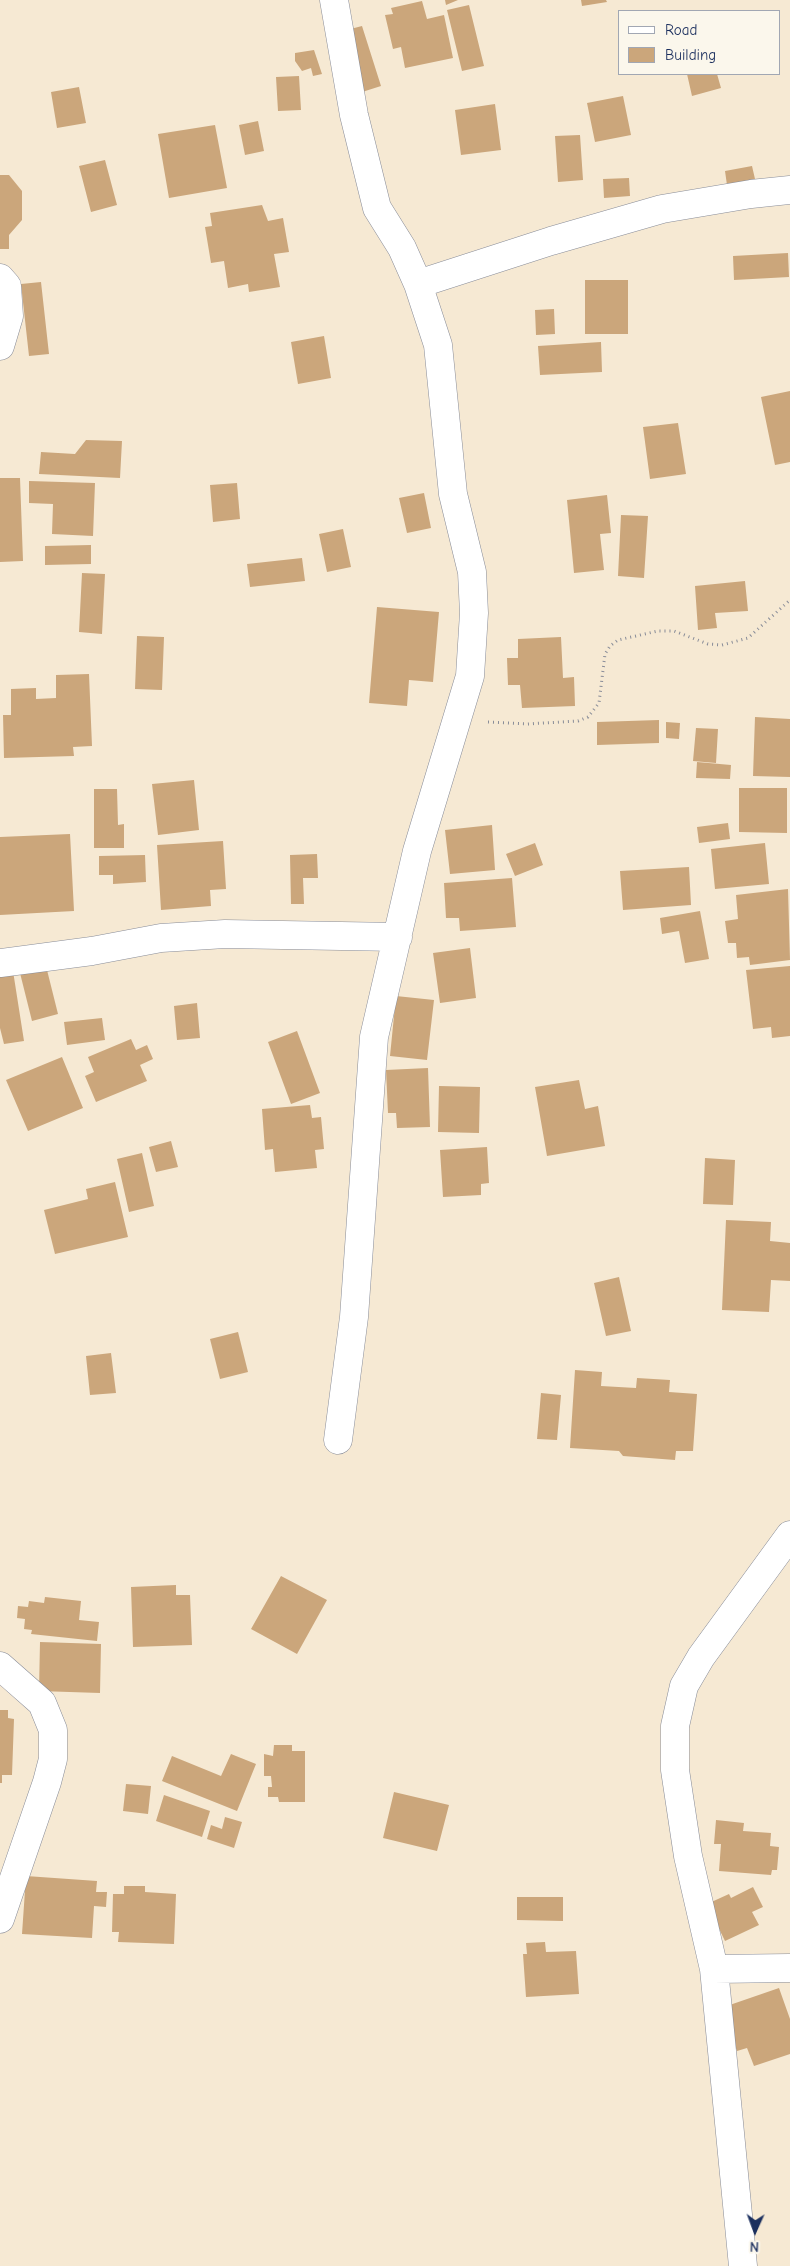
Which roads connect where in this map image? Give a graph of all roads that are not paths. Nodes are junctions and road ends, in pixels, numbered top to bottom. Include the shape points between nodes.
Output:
1 (334, 0) edge
2 (790, 190) edge
3 (0, 278) edge
4 (418, 284) junction
5 (0, 346) edge
6 (398, 937) junction
7 (0, 963) edge
8 (338, 1440) dead end
9 (790, 1535) edge
10 (0, 1666) edge
11 (0, 1919) edge
12 (790, 1968) edge
13 (714, 1969) junction
14 (743, 2266) edge

1 - 4 street via 354,115 377,208 402,248
2 - 4 street via 662,210 551,241
3 - 5 street via 7,286 9,316
4 - 6 street via 438,345 452,494 472,572 474,648 470,676 418,851
6 - 7 street via 225,934 160,938 74,954
6 - 8 street via 374,1037 354,1317
9 - 13 street via 701,1657 684,1686 675,1726 675,1770 688,1856
10 - 11 street via 42,1703 53,1730 53,1759 47,1782
12 - 13 street
13 - 14 street

